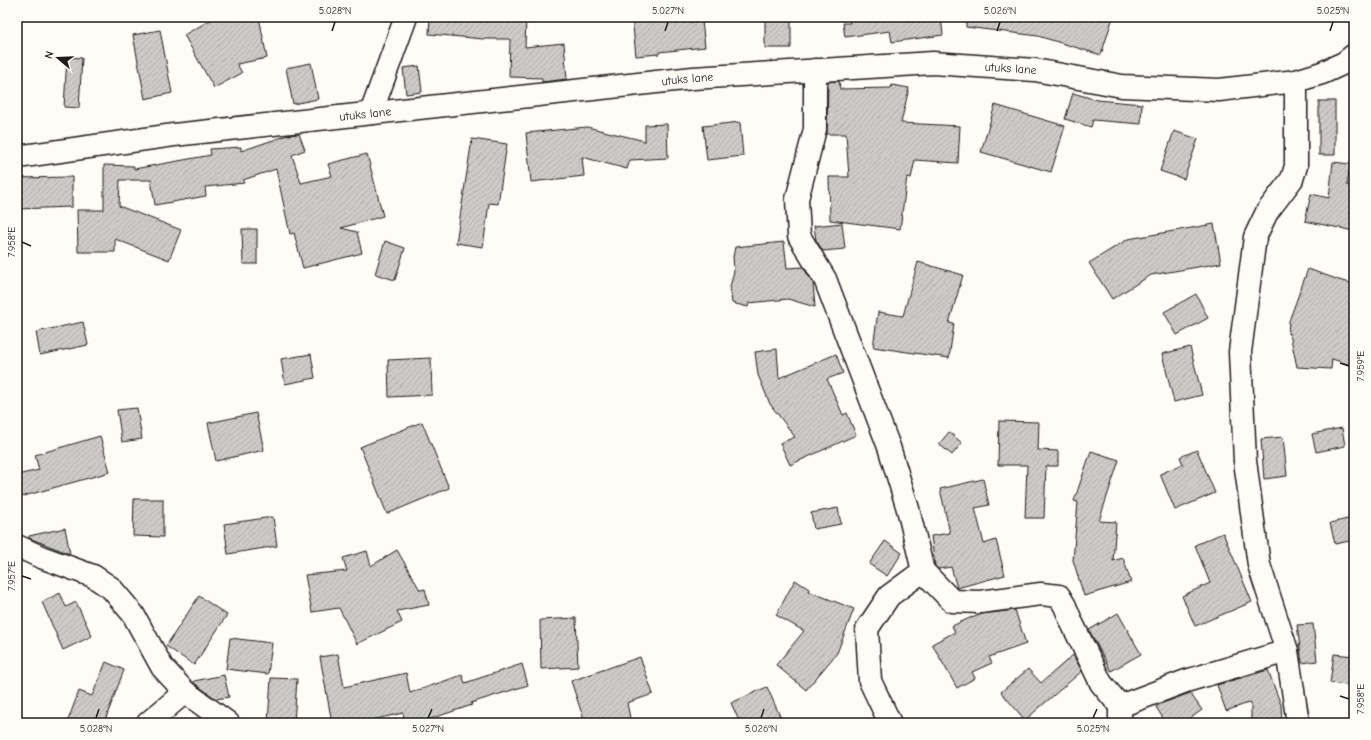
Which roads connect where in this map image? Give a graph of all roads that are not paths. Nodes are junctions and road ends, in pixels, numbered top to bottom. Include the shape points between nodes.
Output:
1 (406, 17) edge
2 (1354, 55) edge
3 (815, 70) junction
4 (1296, 81) junction
5 (371, 113) junction
6 (17, 157) edge
7 (17, 546) edge
8 (923, 570) junction
9 (1287, 650) junction
10 (185, 692) junction
11 (1120, 714) edge
12 (148, 723) edge
13 (228, 723) edge
14 (890, 723) edge
15 (1298, 723) edge

1 - 5 street
2 - 4 street, utuks lane via 1344,63 1322,73
3 - 4 street, utuks lane via 933,63 1035,70 1122,86 1219,90
3 - 5 street, utuks lane via 693,78
3 - 8 street via 815,129 797,199 799,236 825,280 889,447
4 - 9 street via 1296,166 1292,179 1267,212 1254,237 1240,352 1245,461 1259,565
5 - 6 street, utuks lane via 174,135
7 - 10 street via 93,576 111,588 133,614 162,667
8 - 11 street via 952,601 980,602 1041,594 1059,596 1101,683
8 - 14 street via 889,596 867,629 870,681
9 - 11 street via 1186,681
9 - 15 street
10 - 12 street
10 - 13 street

